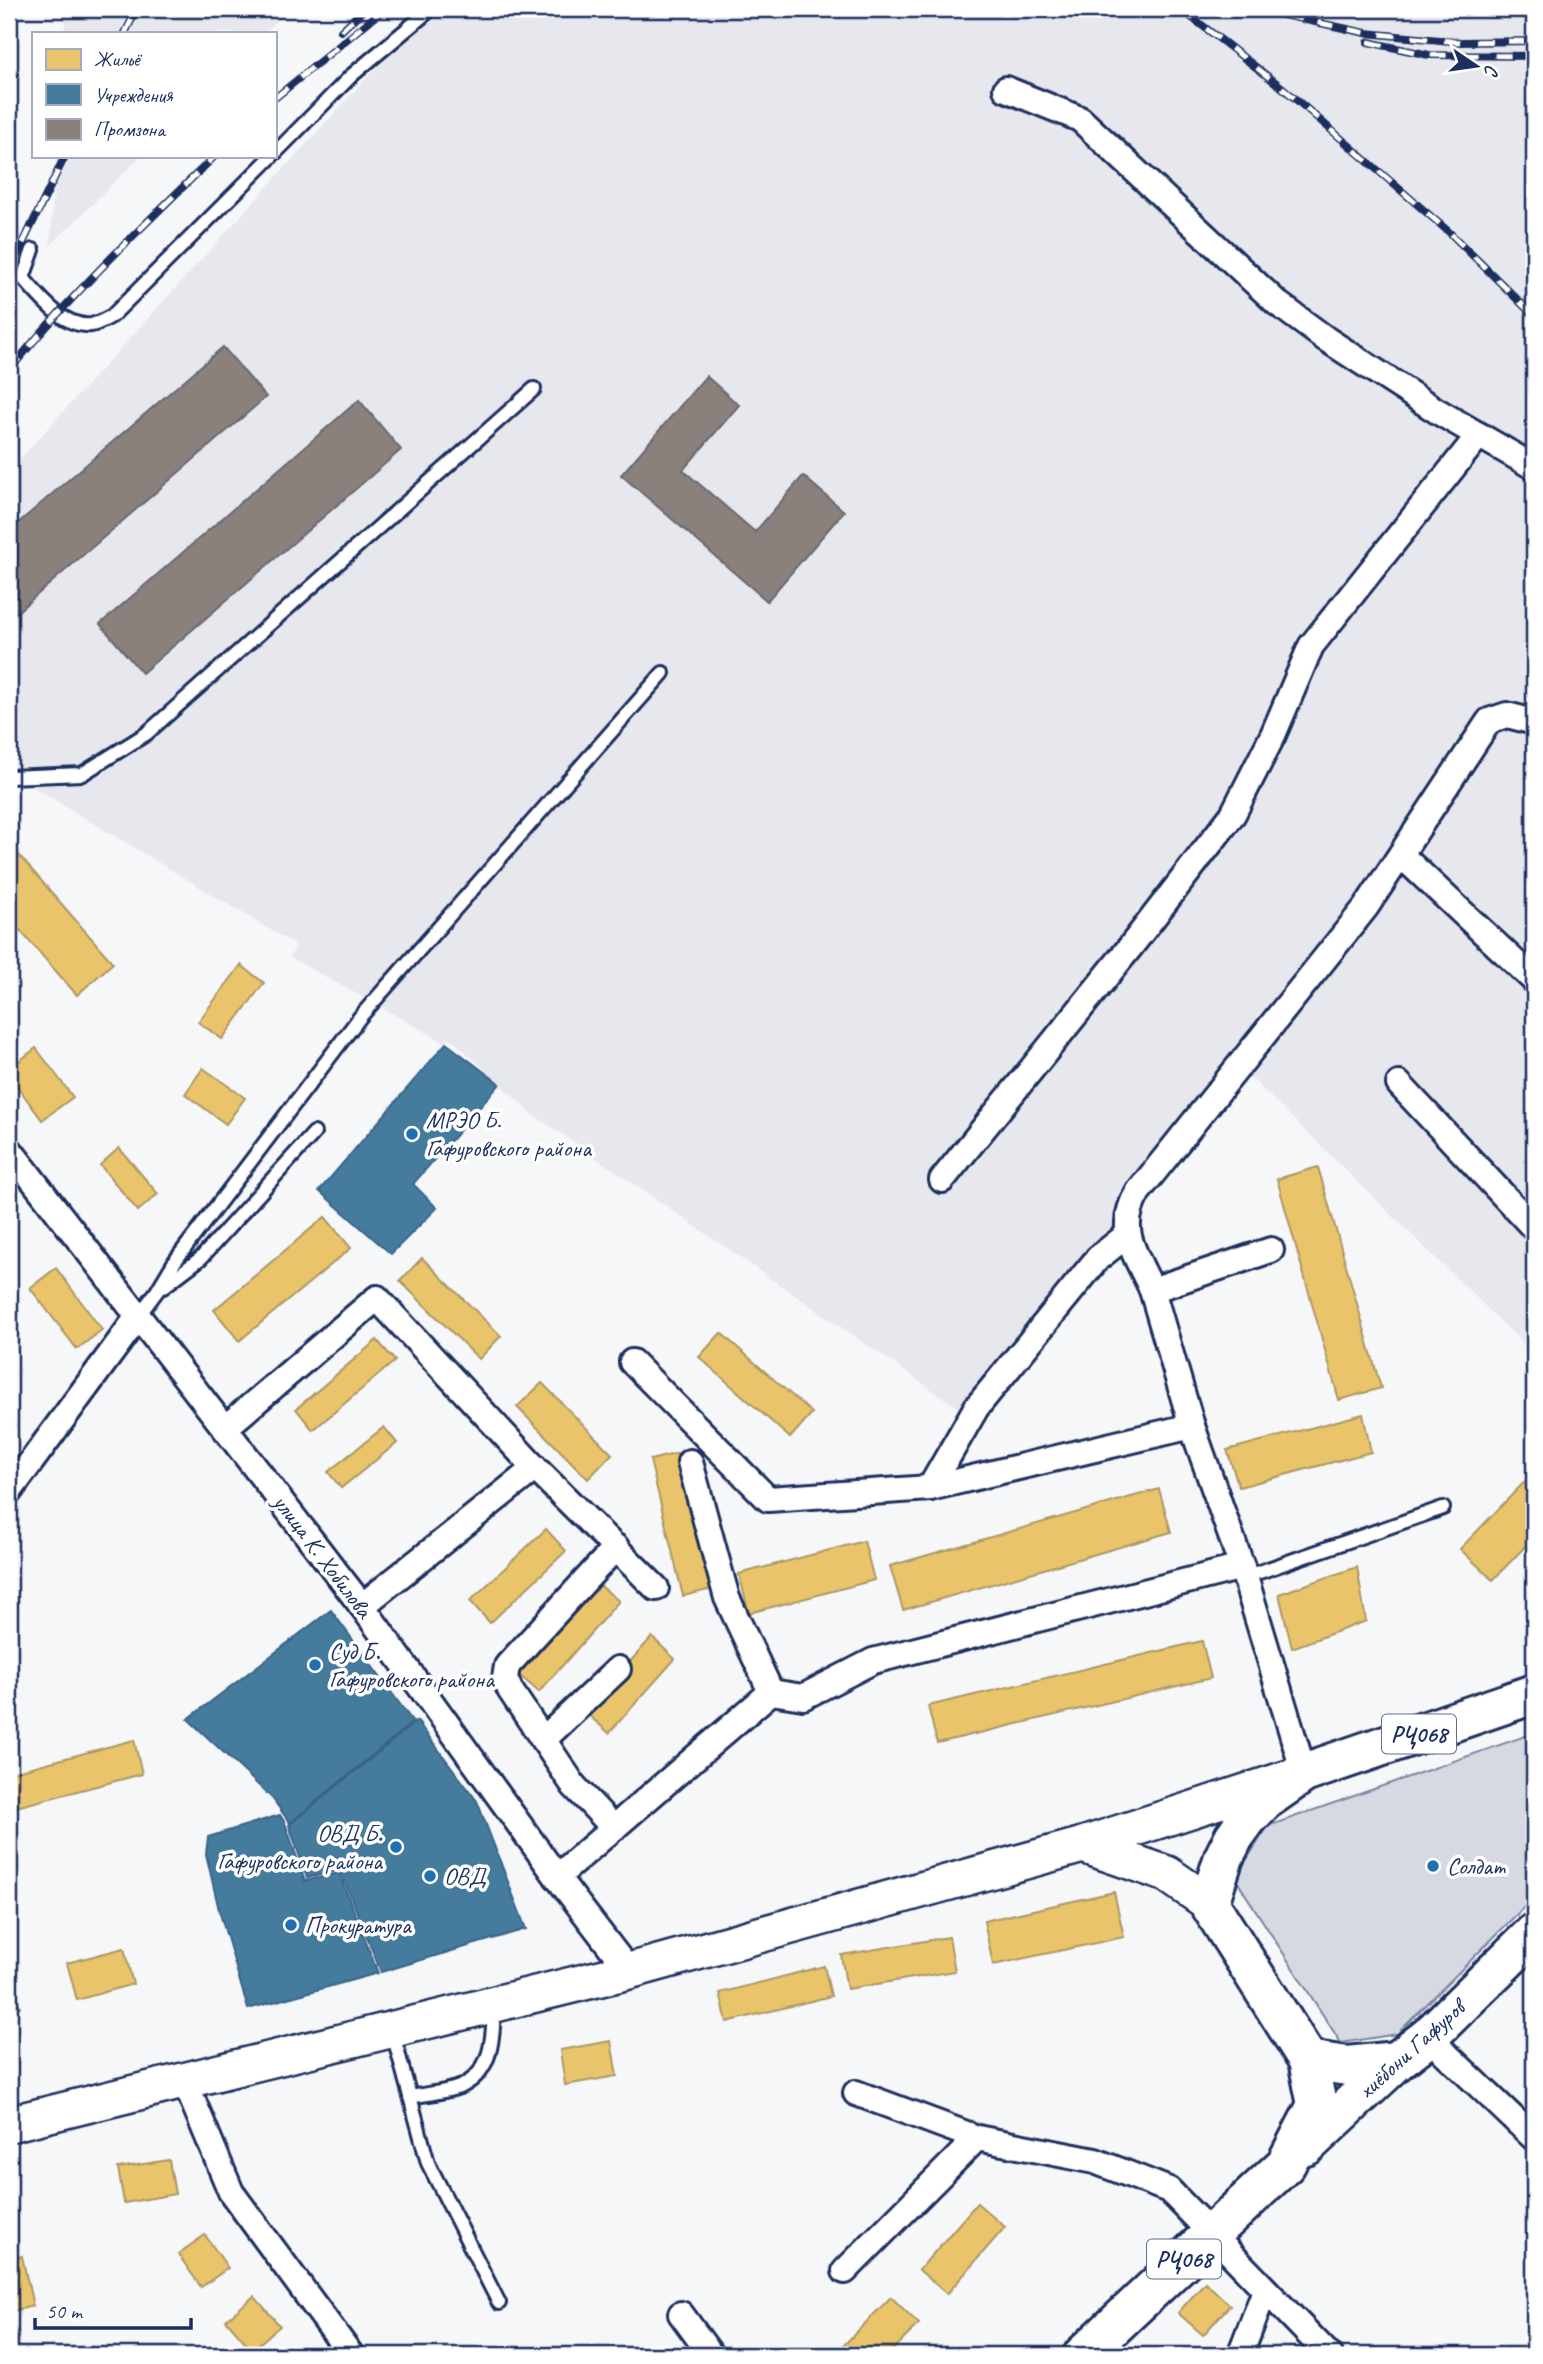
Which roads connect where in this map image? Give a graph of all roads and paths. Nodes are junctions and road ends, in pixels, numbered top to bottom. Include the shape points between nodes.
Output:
1 (431, 9) edge
2 (1006, 89) dead end
3 (276, 151) edge
4 (269, 158) edge
5 (33, 250) dead end
6 (534, 389) dead end
7 (1479, 435) junction
8 (1534, 467) edge
9 (663, 673) dead end
10 (1534, 722) edge
11 (9, 777) edge
12 (1401, 855) junction
13 (1534, 980) edge
14 (1399, 1084) dead end
15 (314, 1133) dead end
16 (9, 1149) edge
17 (942, 1180) dead end
18 (1534, 1228) edge
19 (1127, 1235) junction
20 (1270, 1250) dead end
21 (1152, 1290) junction
22 (157, 1291) junction
23 (137, 1318) junction
24 (632, 1362) dead end
25 (1192, 1426) junction
26 (225, 1428) junction
27 (690, 1462) dead end
28 (535, 1468) junction
29 (930, 1488) junction
30 (9, 1492) edge
31 (1443, 1508) dead end
32 (616, 1547) junction
33 (1244, 1572) junction
34 (656, 1588) dead end
35 (362, 1606) junction
36 (618, 1669) dead end
37 (771, 1692) junction
38 (1534, 1695) edge
39 (543, 1740) junction
40 (1304, 1773) junction
41 (614, 1828) junction
42 (1083, 1845) junction
43 (557, 1877) junction
44 (1209, 1903) junction
45 (1534, 1933) edge
46 (629, 1971) junction
47 (495, 2004) junction
48 (391, 2030) junction
49 (1428, 2037) junction
50 (1308, 2060) junction
51 (1397, 2061) junction
52 (185, 2081) junction
53 (856, 2093) dead end
54 (410, 2097) junction
55 (9, 2124) edge
56 (977, 2138) junction
57 (1534, 2138) edge
58 (1286, 2164) junction
59 (1211, 2233) junction
60 (845, 2271) dead end
61 (1265, 2290) junction
62 (499, 2303) dead end
63 (681, 2314) dead end
64 (351, 2355) edge
65 (711, 2355) edge
66 (1083, 2355) edge
67 (1240, 2355) edge
68 (1329, 2355) edge

1 - 3 lane via 351,76
2 - 7 street via 1080,119 1278,303 1326,339
4 - 5 lane via 112,316 91,325 75,323 44,302 23,278
6 - 11 lane via 146,734 82,774
7 - 8 street
7 - 17 street via 1311,646 1233,814
9 - 22 lane via 360,1017
10 - 12 street via 1507,715 1489,721
12 - 13 street
12 - 19 street via 1366,908 1138,1192 1128,1208
14 - 18 street
15 - 22 lane via 201,1258
16 - 23 street, улица К. Хобилова
19 - 21 street
19 - 29 street via 1098,1258 976,1408
20 - 21 street
21 - 25 street
22 - 23 lane
23 - 26 street, улица К. Хобилова
23 - 30 street
24 - 29 street via 768,1499
25 - 29 street
25 - 33 street
26 - 28 street via 377,1298
26 - 35 street, улица К. Хобилова
27 - 37 street via 727,1598
28 - 32 street
28 - 35 street
31 - 33 lane
32 - 34 street
32 - 39 street via 507,1666 510,1690
33 - 37 street via 873,1661 803,1697
33 - 40 street
35 - 43 street, улица К. Хобилова
36 - 39 street
37 - 41 street
38 - 40 highway, РҶ068
39 - 41 street via 574,1786
40 - 42 street
40 - 44 highway, РҶ068 via 1247,1819 1224,1857
41 - 43 street
42 - 44 street via 1167,1874
42 - 46 street
43 - 46 street, улица К. Хобилова
44 - 50 highway, РҶ068
45 - 49 highway, хиёбони Гафуров / РҶ068
46 - 47 street
47 - 48 street
47 - 54 lane via 493,2043 484,2067 464,2085
48 - 52 street
48 - 54 lane
49 - 51 highway, хиёбони Гафуров / РҶ068
49 - 57 street
50 - 51 highway via 1347,2066
50 - 58 highway, РҶ068 via 1317,2105
51 - 58 highway, хиёбони Гафуров / РҶ068
52 - 55 street
52 - 64 street via 231,2192
53 - 56 street
54 - 62 lane via 428,2163
56 - 59 street via 1096,2161 1169,2190
56 - 60 street
58 - 59 highway, РҶ068
59 - 61 street
59 - 66 highway, РҶ068
61 - 67 street
61 - 68 street
63 - 65 street

